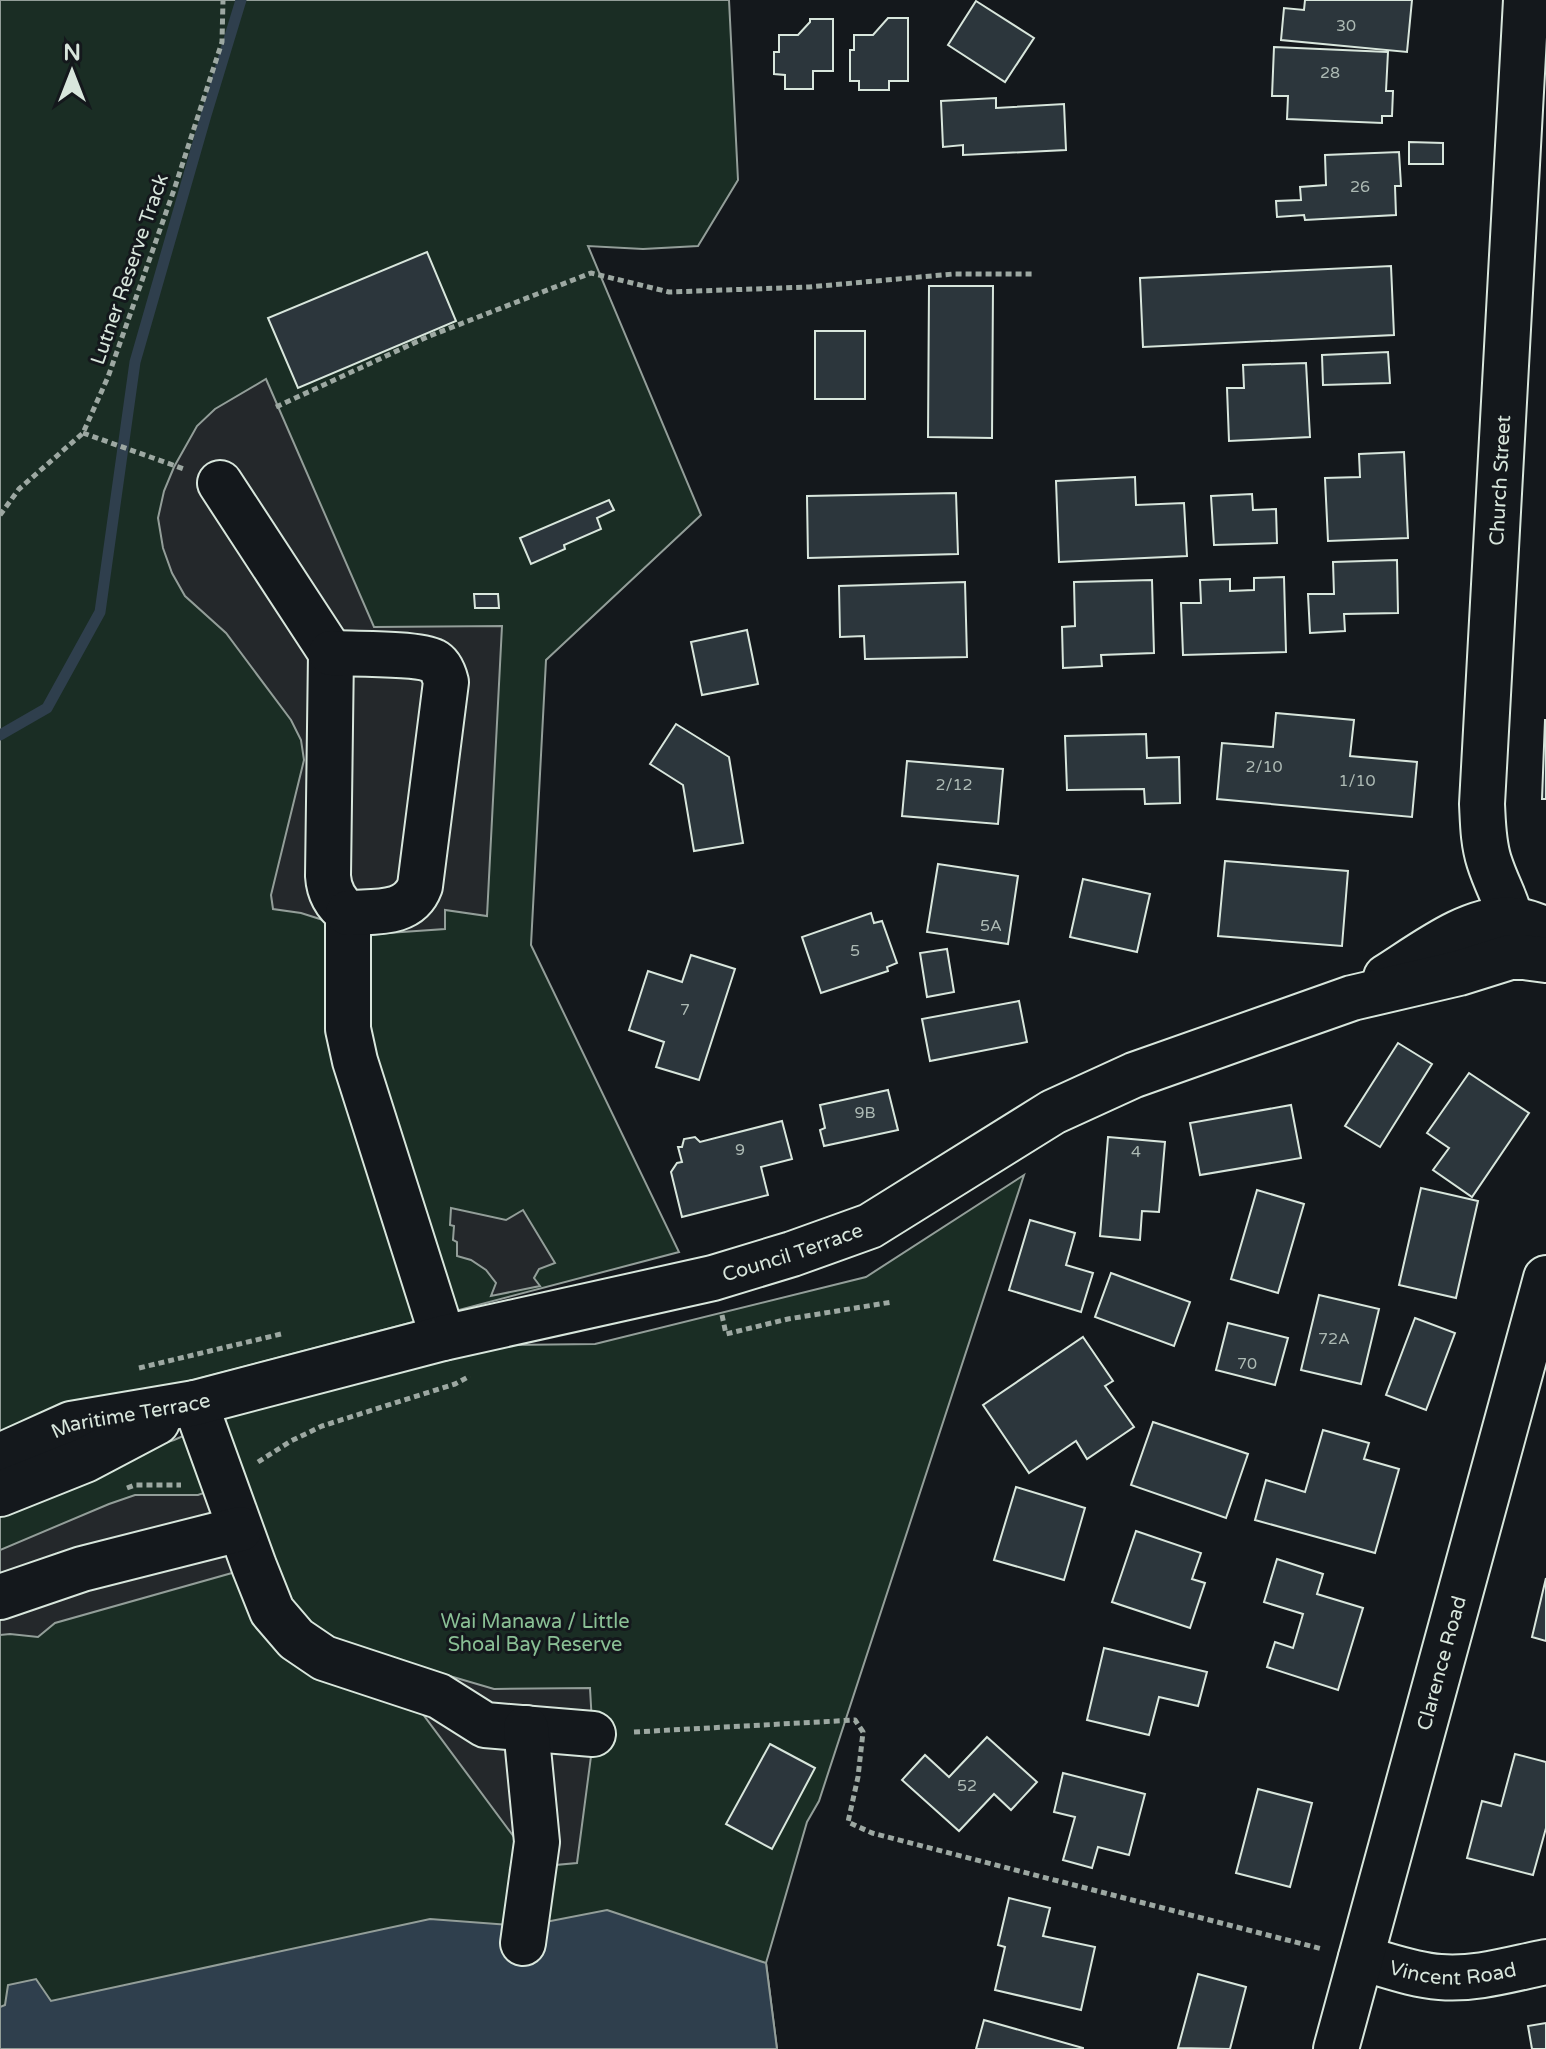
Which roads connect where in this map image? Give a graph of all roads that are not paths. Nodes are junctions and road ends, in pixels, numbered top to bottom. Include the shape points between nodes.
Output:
1 (1526, 0) edge
2 (220, 483) dead end
3 (331, 653) junction
4 (348, 913) junction
5 (1529, 942) edge
6 (1546, 1278) edge
7 (443, 1338) junction
8 (195, 1403) junction
9 (0, 1456) edge
10 (0, 1494) edge
11 (240, 1529) junction
12 (0, 1597) edge
13 (526, 1728) junction
14 (593, 1734) road end
15 (523, 1943) dead end
16 (1345, 1954) junction
17 (1546, 1962) edge
18 (1336, 2049) edge

1 - 5 street, Church Street via 1482,804 1489,860
2 - 3 street
3 - 4 street via 328,876 338,906
3 - 4 street via 433,661 446,682 416,897 393,909
4 - 7 street via 348,1029 355,1061
5 - 7 street, Council Terrace via 1488,922 1466,929 1352,998 1134,1075 1053,1112 870,1226 713,1278
6 - 16 street, Clarence Road
7 - 8 street, Council Terrace
8 - 9 street, Maritime Terrace via 71,1424
8 - 10 street, Maritime Terrace via 85,1460
8 - 11 street
11 - 12 street via 82,1569
11 - 13 street via 272,1611 296,1639 324,1658 439,1696 485,1725
13 - 14 street
13 - 15 street via 537,1842
16 - 17 street, Vincent Road via 1440,1977 1490,1974
16 - 18 street, Clarence Road

